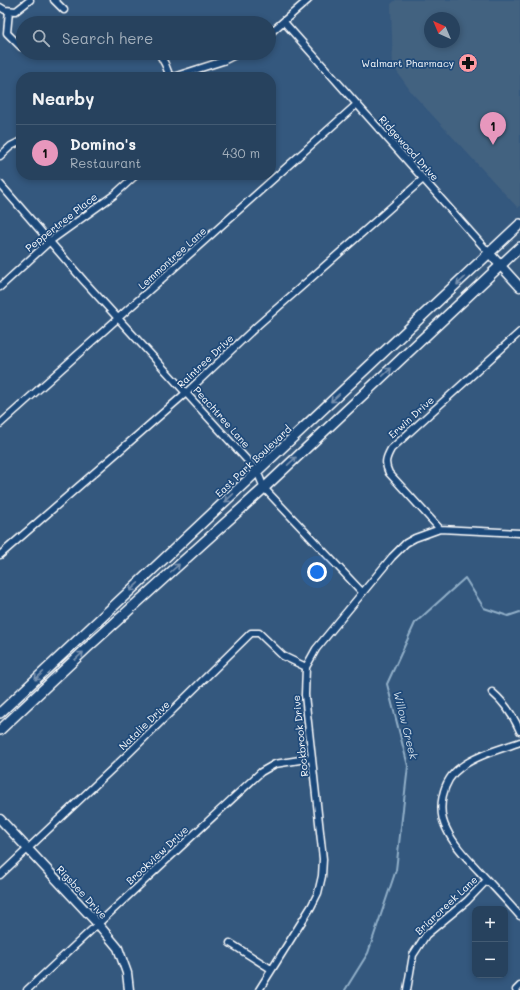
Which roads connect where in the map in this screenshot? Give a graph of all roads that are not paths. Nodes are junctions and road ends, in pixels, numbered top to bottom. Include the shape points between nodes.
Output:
1 (30, 0) edge
2 (54, 0) edge
3 (308, 0) edge
4 (0, 7) edge
5 (64, 10) dead end
6 (9, 11) junction
7 (284, 22) junction
8 (276, 28) edge
9 (16, 41) edge
10 (163, 60) edge
11 (225, 60) edge
12 (168, 72) edge
13 (189, 72) edge
14 (357, 104) junction
15 (16, 144) edge
16 (0, 156) edge
17 (276, 177) edge
18 (423, 179) junction
19 (130, 180) edge
20 (273, 180) edge
21 (0, 184) edge
22 (520, 224) edge
23 (50, 241) junction
24 (520, 247) edge
25 (490, 254) junction
26 (500, 265) junction
27 (0, 286) edge
28 (520, 287) edge
29 (120, 319) junction
30 (520, 332) edge
31 (187, 392) junction
32 (0, 424) edge
33 (257, 471) junction
34 (264, 488) junction
35 (440, 529) junction
36 (520, 533) edge
37 (0, 555) edge
38 (362, 592) junction
39 (306, 667) junction
40 (492, 692) dead end
41 (0, 713) edge
42 (0, 730) edge
43 (520, 731) edge
44 (520, 742) edge
45 (312, 758) junction
46 (0, 819) edge
47 (28, 849) junction
48 (0, 875) edge
49 (487, 880) junction
50 (520, 916) edge
51 (98, 924) junction
52 (230, 943) dead end
53 (271, 969) junction
54 (520, 986) edge
55 (27, 990) edge
56 (129, 990) edge
57 (259, 990) edge
58 (407, 990) edge
59 (516, 990) edge

1 - 6 street via 19,9
2 - 5 street
3 - 7 street
4 - 6 street
6 - 9 street via 8,33
7 - 8 street
7 - 14 street, Ridgewood Drive
10 - 12 street
11 - 13 street
14 - 17 street, Lemmontree Lane
14 - 18 street, Ridgewood Drive
15 - 16 street
18 - 25 street, Ridgewood Drive
18 - 31 street, Raintree Drive via 258,325
19 - 23 street, Peppertree Place
20 - 29 street, Lemmontree Lane
21 - 23 street, Peachtree Lane
22 - 25 main road, East Park Boulevard
23 - 27 street, Peppertree Place
23 - 29 street, Peachtree Lane
24 - 26 main road
25 - 26 street, Ridgewood Drive
25 -> 33 main road, East Park Boulevard
26 - 28 street, Ridgewood Drive
34 -> 26 main road
29 - 31 street, Peachtree Lane
29 - 32 street, Lemmontree Lane
30 - 35 street, Erwin Drive via 391,449 386,457 386,466 390,473
31 - 33 street, Peachtree Lane
31 - 37 street, Raintree Drive
33 - 34 street, Peachtree Lane
33 -> 41 main road, East Park Boulevard
34 - 38 street, Peachtree Lane
42 -> 34 main road
35 - 36 street
35 - 38 street via 406,542
38 - 39 street via 327,634
39 - 45 street, Rockbrook Drive via 305,695
39 - 47 street, Natalie Drive via 283,656 259,633 251,633
40 - 43 street via 504,702
44 - 49 street via 468,762 453,773 444,789 442,818 446,829 452,840
45 - 51 street, Brookview Drive via 275,764 261,772
45 - 53 street, Rockbrook Drive via 323,858 322,876 311,908
46 - 47 street, Rigsbee Drive
47 - 48 street, Natalie Drive
47 - 51 street, Rigsbee Drive
49 - 50 street
49 - 58 street, Briarcreek Lane via 467,901 426,935 413,955
51 - 55 street, Brookview Drive
51 - 56 street, Rigsbee Drive via 123,958
52 - 53 street
53 - 57 street, Rockbrook Drive
54 - 59 street

